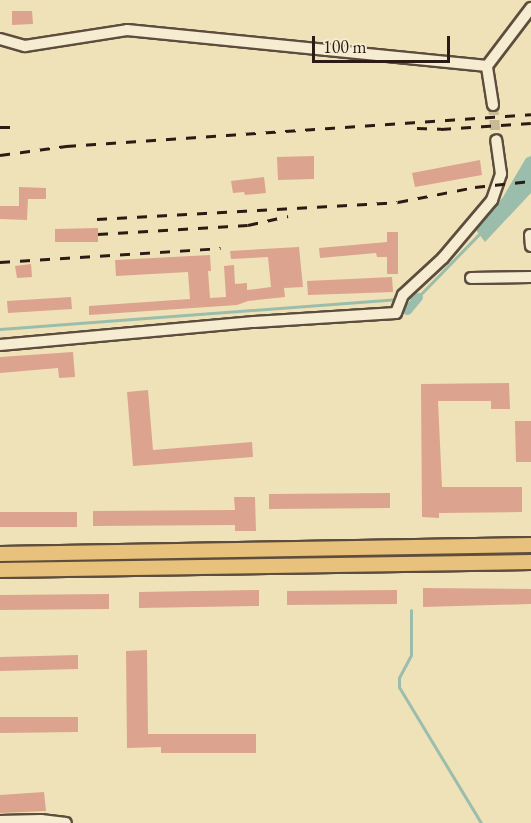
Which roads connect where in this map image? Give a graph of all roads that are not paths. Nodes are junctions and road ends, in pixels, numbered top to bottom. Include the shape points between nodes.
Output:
1 (531, 8) edge
2 (0, 39) edge
3 (487, 66) junction
4 (493, 105) tunnel mouth
5 (496, 140) tunnel mouth
6 (531, 277) edge
7 (471, 278) dead end
8 (0, 345) edge
9 (531, 545) edge
10 (0, 554) edge
11 (531, 562) edge
12 (0, 570) edge
13 (0, 821) edge
14 (66, 823) edge

1 - 3 street
2 - 3 street via 25,46 127,30
3 - 4 street
5 - 8 street via 501,174 492,200 443,258 403,295 396,313
6 - 7 street
9 - 10 main road
11 - 12 main road
13 - 14 street

